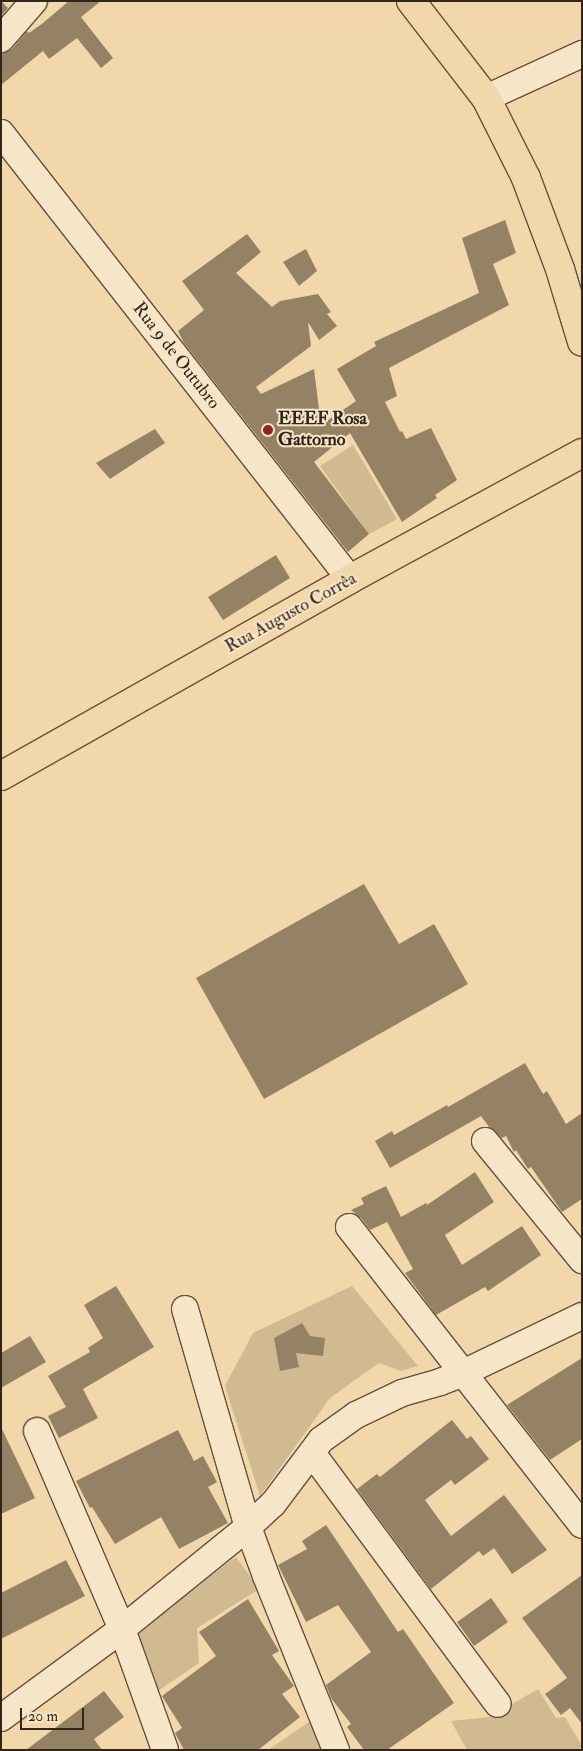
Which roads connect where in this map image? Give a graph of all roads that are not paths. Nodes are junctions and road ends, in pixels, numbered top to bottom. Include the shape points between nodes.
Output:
1 (34, 1) edge
2 (411, 1) edge
3 (1, 39) edge
4 (582, 54) edge
5 (486, 98) junction
6 (1, 134) edge
7 (582, 342) edge
8 (582, 453) edge
9 (350, 579) junction
10 (2, 773) edge
11 (485, 1141) dead end
12 (349, 1227) dead end
13 (582, 1260) edge
14 (185, 1309) dead end
15 (582, 1316) edge
16 (463, 1373) junction
17 (37, 1431) dead end
18 (312, 1453) junction
19 (582, 1525) edge
20 (248, 1527) junction
21 (122, 1629) junction
22 (498, 1704) dead end
23 (1, 1718) edge
24 (166, 1750) edge
25 (336, 1750) edge

1 - 3 street
2 - 5 main road
4 - 5 street
5 - 7 main road via 526,178 560,269
6 - 9 street, Rua 9 de Outubro
8 - 9 main road, Rua Augusto Corrêa
9 - 10 main road, Rua Augusto Corrêa
11 - 13 street
12 - 16 street
14 - 20 street
15 - 16 street
16 - 18 street via 402,1393 356,1415 321,1440
16 - 19 street
17 - 21 street
18 - 20 street via 273,1504
18 - 22 street
20 - 21 street
20 - 25 street
21 - 23 street
21 - 24 street

